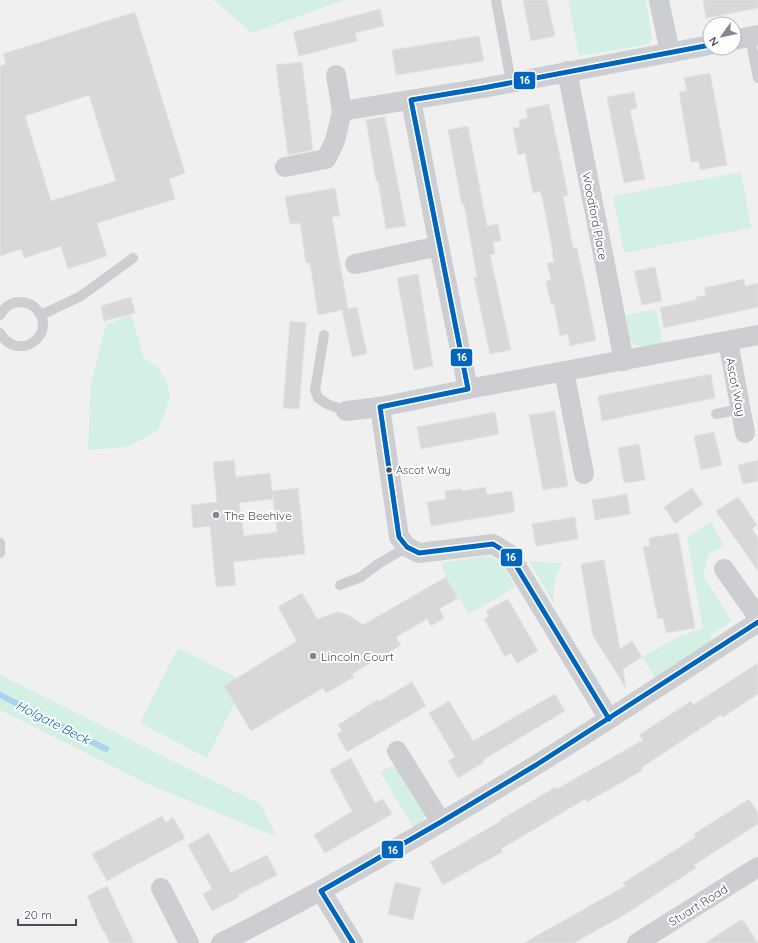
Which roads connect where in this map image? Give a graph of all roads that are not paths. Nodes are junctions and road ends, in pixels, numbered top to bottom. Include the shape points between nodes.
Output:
1 (496, 0) edge
2 (659, 0) edge
3 (747, 37) edge
4 (702, 47) edge
5 (670, 53) junction
6 (567, 71) junction
7 (336, 75) dead end
8 (758, 78) edge
9 (511, 82) junction
10 (411, 100) junction
11 (342, 111) junction
12 (284, 167) dead end
13 (439, 246) junction
14 (133, 258) dead end
15 (355, 264) dead end
16 (0, 315) edge
17 (41, 315) junction
18 (758, 335) edge
19 (324, 336) dead end
20 (1, 339) edge
21 (728, 341) junction
22 (624, 360) junction
23 (564, 371) junction
24 (468, 389) junction
25 (380, 407) junction
26 (740, 409) junction
27 (346, 411) joint
28 (716, 414) dead end
29 (745, 433) dead end
30 (584, 474) dead end
31 (0, 543) edge
32 (407, 547) junction
33 (0, 552) edge
34 (724, 569) dead end
35 (340, 584) dead end
36 (758, 617) edge
37 (758, 622) edge
38 (609, 719) junction
39 (398, 751) dead end
40 (441, 822) junction
41 (758, 867) edge
42 (161, 888) dead end
43 (321, 890) junction
44 (189, 943) edge
45 (221, 943) edge
46 (353, 943) edge
47 (637, 943) edge

1 - 9 lane
2 - 5 street
3 - 8 lane
4 - 5 street
5 - 6 street
6 - 9 street
6 - 22 street, Woodford Place
7 - 11 street
9 - 10 street
10 - 11 street
10 - 13 street
11 - 12 street via 335,141 326,159
13 - 15 street
13 - 24 street
14 - 17 lane via 81,296
16 - 17 lane via 5,308 18,302 31,305
17 - 20 lane via 43,328 36,340 30,344 24,347 17,346
18 - 21 street, Ascot Way
19 - 27 lane via 315,390 318,398
21 - 22 street, Ascot Way
21 - 26 street, Ascot Way
22 - 23 street, Ascot Way
23 - 24 street, Ascot Way
23 - 30 street
24 - 25 street, Ascot Way
25 - 27 street, Ascot Way
25 - 32 street via 397,531
26 - 28 lane
26 - 29 street, Ascot Way
31 - 33 lane
32 - 35 lane via 361,577
32 - 38 street via 419,553 493,544 509,554
34 - 36 street
37 - 38 street
38 - 40 street
39 - 40 street
40 - 43 street
41 - 47 street, Stuart Road
42 - 44 street
43 - 45 street
43 - 46 street

